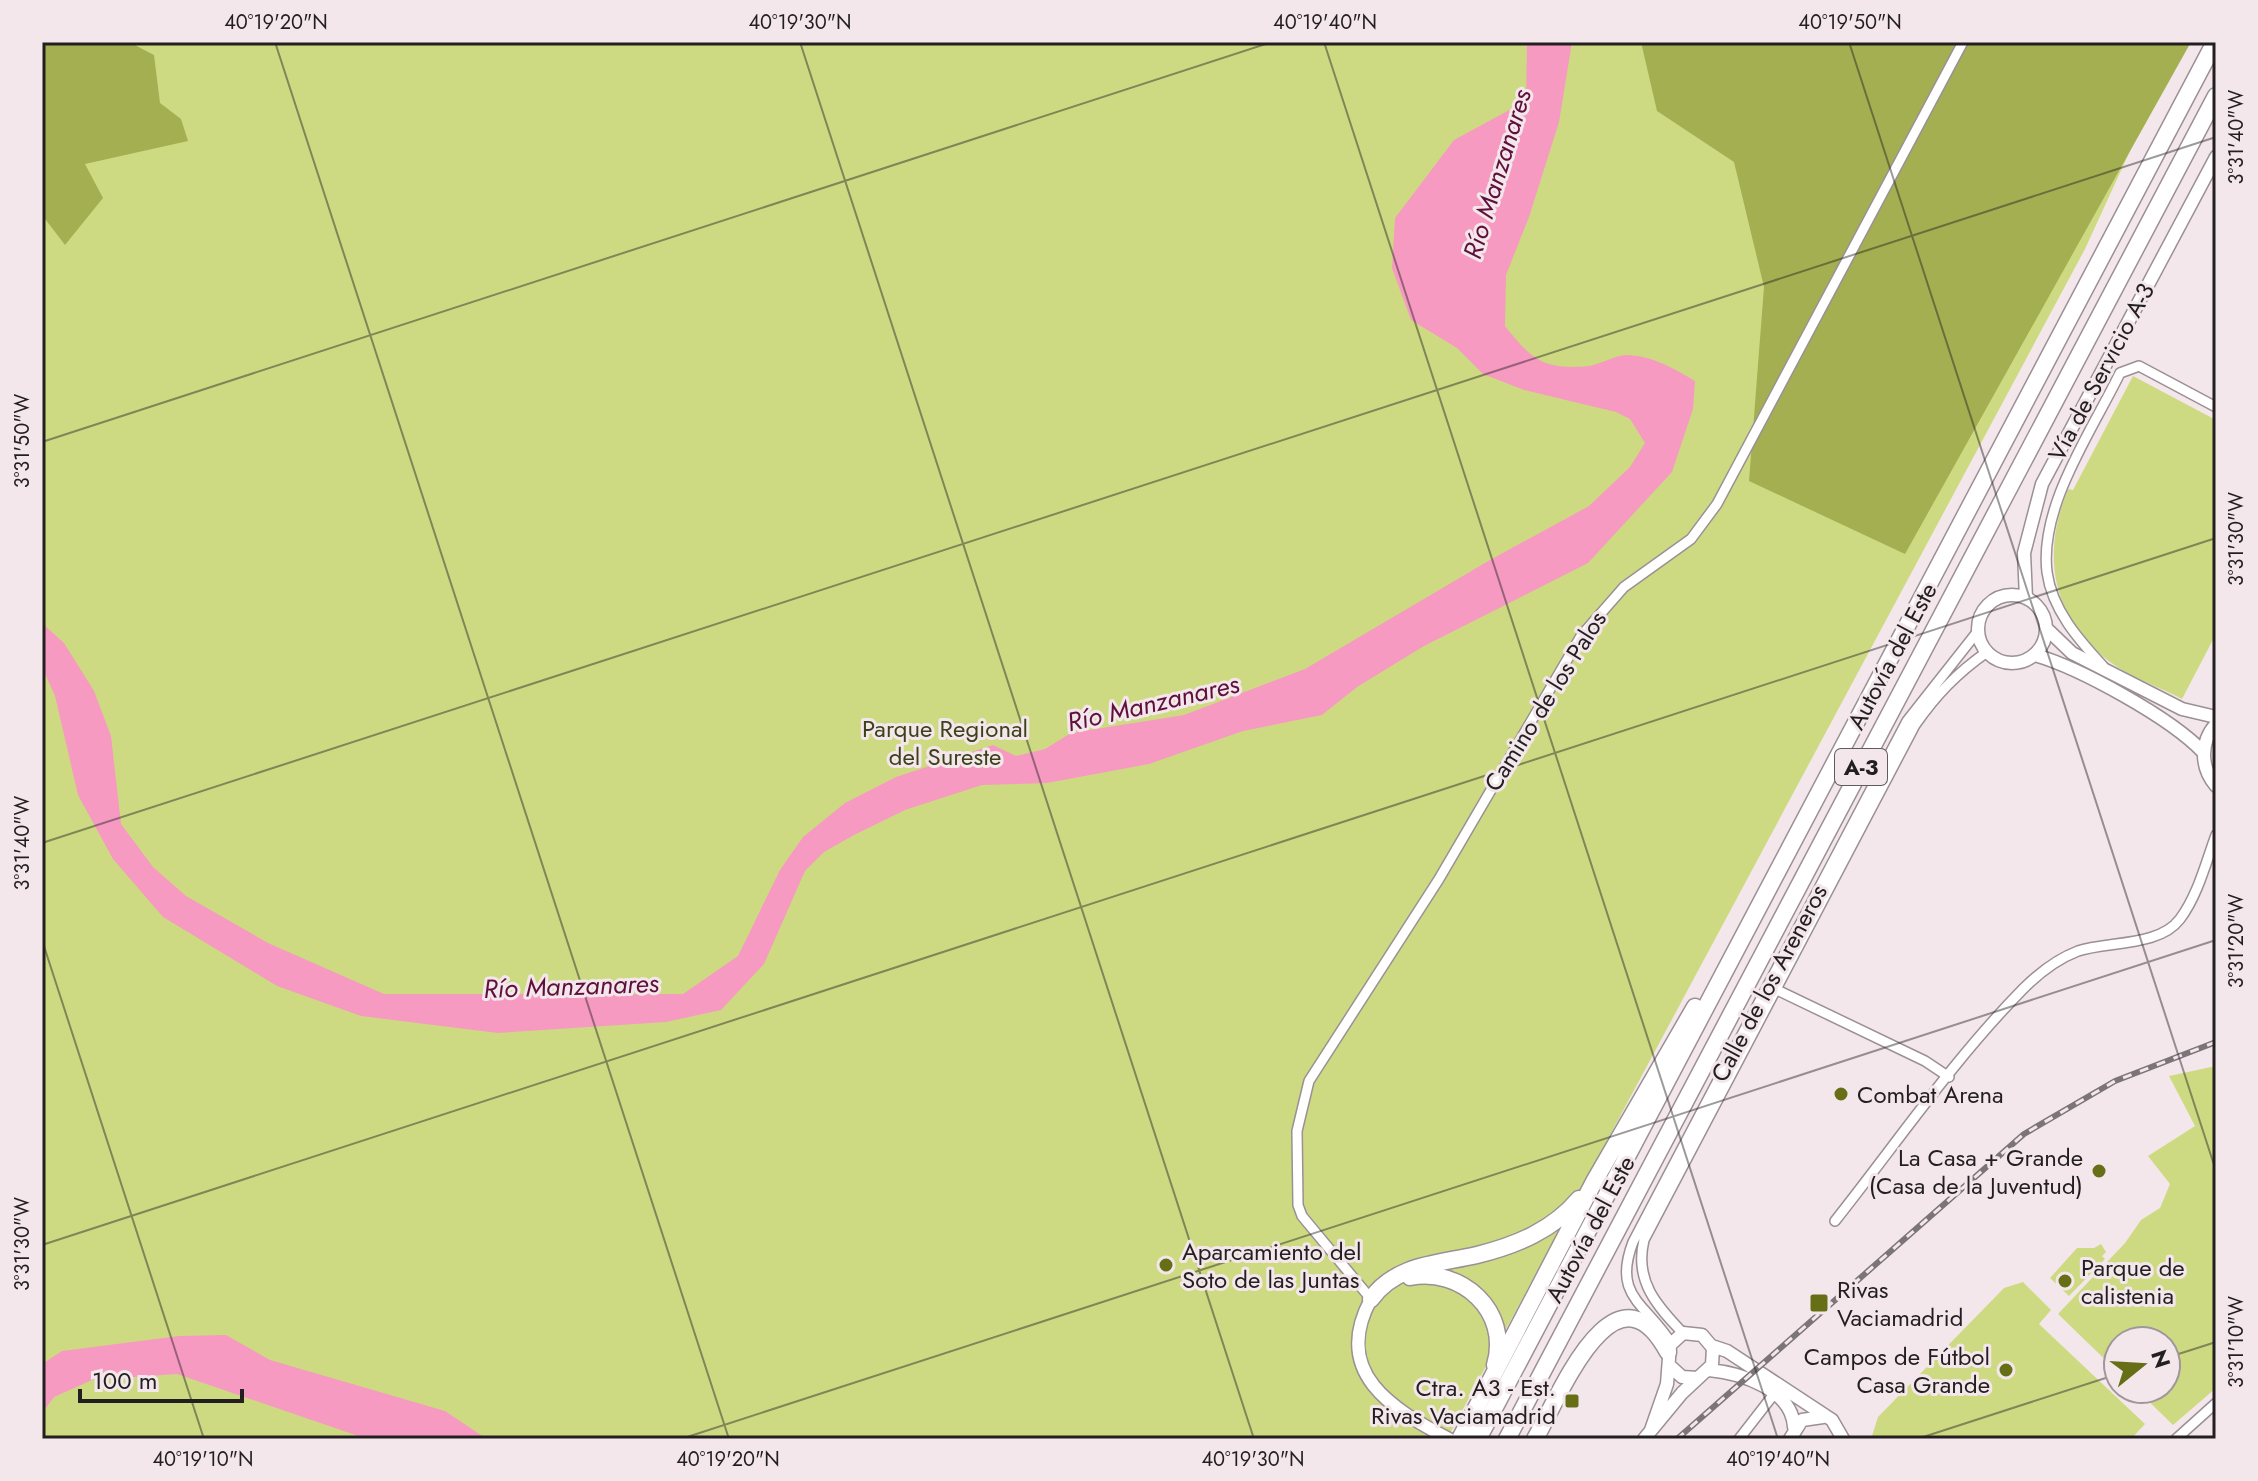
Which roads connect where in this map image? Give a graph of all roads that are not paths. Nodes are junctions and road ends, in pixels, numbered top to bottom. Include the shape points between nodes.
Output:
1 (1963, 42) edge
2 (2215, 42) edge
3 (2216, 96) edge
4 (2216, 157) edge
5 (2216, 407) edge
6 (2026, 598) junction
7 (2047, 629) junction
8 (1978, 631) junction
9 (1987, 652) junction
10 (2035, 655) junction
11 (2105, 669) junction
12 (2216, 717) edge
13 (2216, 724) edge
14 (2203, 752) junction
15 (2216, 786) edge
16 (2216, 835) edge
17 (1722, 976) junction
18 (1775, 989) junction
19 (1949, 1077) junction
20 (1595, 1180) junction
21 (1835, 1221) dead end
22 (1371, 1299) junction
23 (1683, 1333) junction
24 (1712, 1346) junction
25 (1670, 1354) junction
26 (1704, 1374) junction
27 (1486, 1391) junction
28 (1774, 1394) junction
29 (2216, 1403) edge
30 (1823, 1417) junction
31 (1792, 1433) edge
32 (1648, 1434) edge
33 (1449, 1439) edge
34 (1460, 1439) edge
35 (1478, 1439) edge
36 (1507, 1439) edge
37 (1535, 1439) edge
38 (1739, 1439) edge
39 (1843, 1439) edge
40 (2176, 1439) edge

1 - 22 street, Camino de los Palos via 1717,504 1691,539 1624,587 1581,636 1439,879 1309,1081 1297,1131 1298,1205
2 - 17 highway, Autovía del Este / A-3
3 - 36 highway, Autovía del Este / A-3
4 - 6 street, Vía de Servicio A-3 via 2042,484 2024,553
5 - 11 street via 2139,366 2120,373 2051,512 2047,572 2056,600 2077,637
6 - 7 street via 2043,613
6 - 8 street via 1993,601 1984,609
7 - 10 street
7 - 11 street via 2069,651
8 - 9 street
8 - 25 street, Calle de los Areneros via 1907,721 1633,1242 1625,1262 1630,1292 1655,1322
9 - 10 street via 2005,663
9 - 18 street, Calle de los Areneros via 1935,696 1915,725
10 - 14 street via 2062,664 2171,725
11 - 12 street via 2182,709
13 - 14 street
14 - 15 street
16 - 19 street via 2179,921 2153,936 2077,952 2048,966
17 - 20 highway via 1703,994
17 - 35 highway, Autovía del Este / A-3
18 - 19 street
18 - 23 street, Calle de los Areneros via 1644,1240 1643,1279 1658,1308
19 - 21 street
20 - 22 highway via 1564,1217 1525,1240 1417,1267 1381,1286
20 - 27 highway
22 - 27 highway via 1404,1278 1425,1274 1469,1288 1485,1303 1496,1333 1496,1360
22 - 33 street via 1359,1333 1370,1382 1388,1404
23 - 24 street via 1700,1334
23 - 25 street
24 - 26 street via 1714,1357
24 - 30 street via 1731,1353
25 - 26 street via 1682,1377
25 - 32 street
25 - 37 highway via 1655,1329 1645,1323 1628,1319 1609,1325 1588,1342
26 - 28 street via 1740,1376
26 - 32 street
27 - 34 highway
28 - 31 street via 1790,1410
28 - 38 street
29 - 40 street
30 - 31 street via 1807,1417
30 - 39 street via 1837,1424

